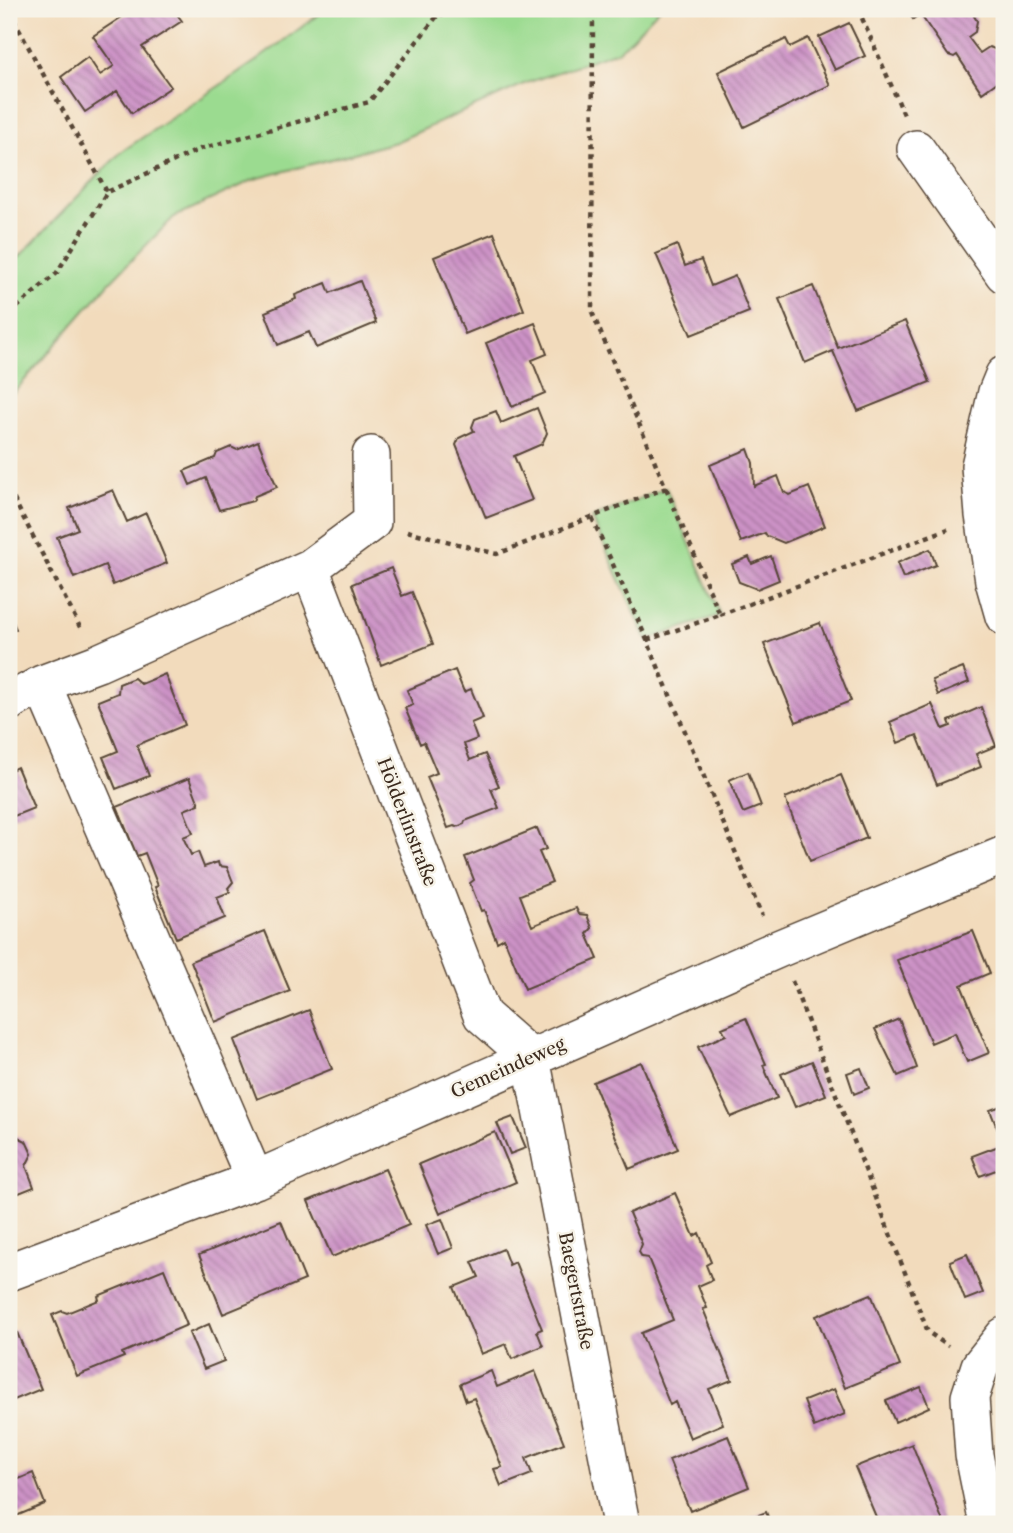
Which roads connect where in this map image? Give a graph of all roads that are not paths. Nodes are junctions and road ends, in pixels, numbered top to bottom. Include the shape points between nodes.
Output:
1 (916, 149) road end
2 (1004, 274) edge
3 (1004, 376) edge
4 (371, 456) dead end
5 (310, 568) junction
6 (1004, 616) edge
7 (42, 684) junction
8 (9, 702) edge
9 (1004, 855) edge
10 (531, 1058) junction
11 (255, 1180) junction
12 (9, 1272) edge
13 (1004, 1336) edge
14 (621, 1524) edge
15 (988, 1524) edge

1 - 2 street
3 - 6 street via 980,466 994,580
4 - 5 street via 372,522
5 - 7 street
5 - 10 street, Hölderlinstraße via 482,1015
7 - 8 street
7 - 11 street
9 - 10 street, Gemeindeweg
10 - 11 street, Gemeindeweg
10 - 14 street, Baegertstraße
11 - 12 street, Gemeindeweg
13 - 15 street via 980,1366 970,1397 974,1455

